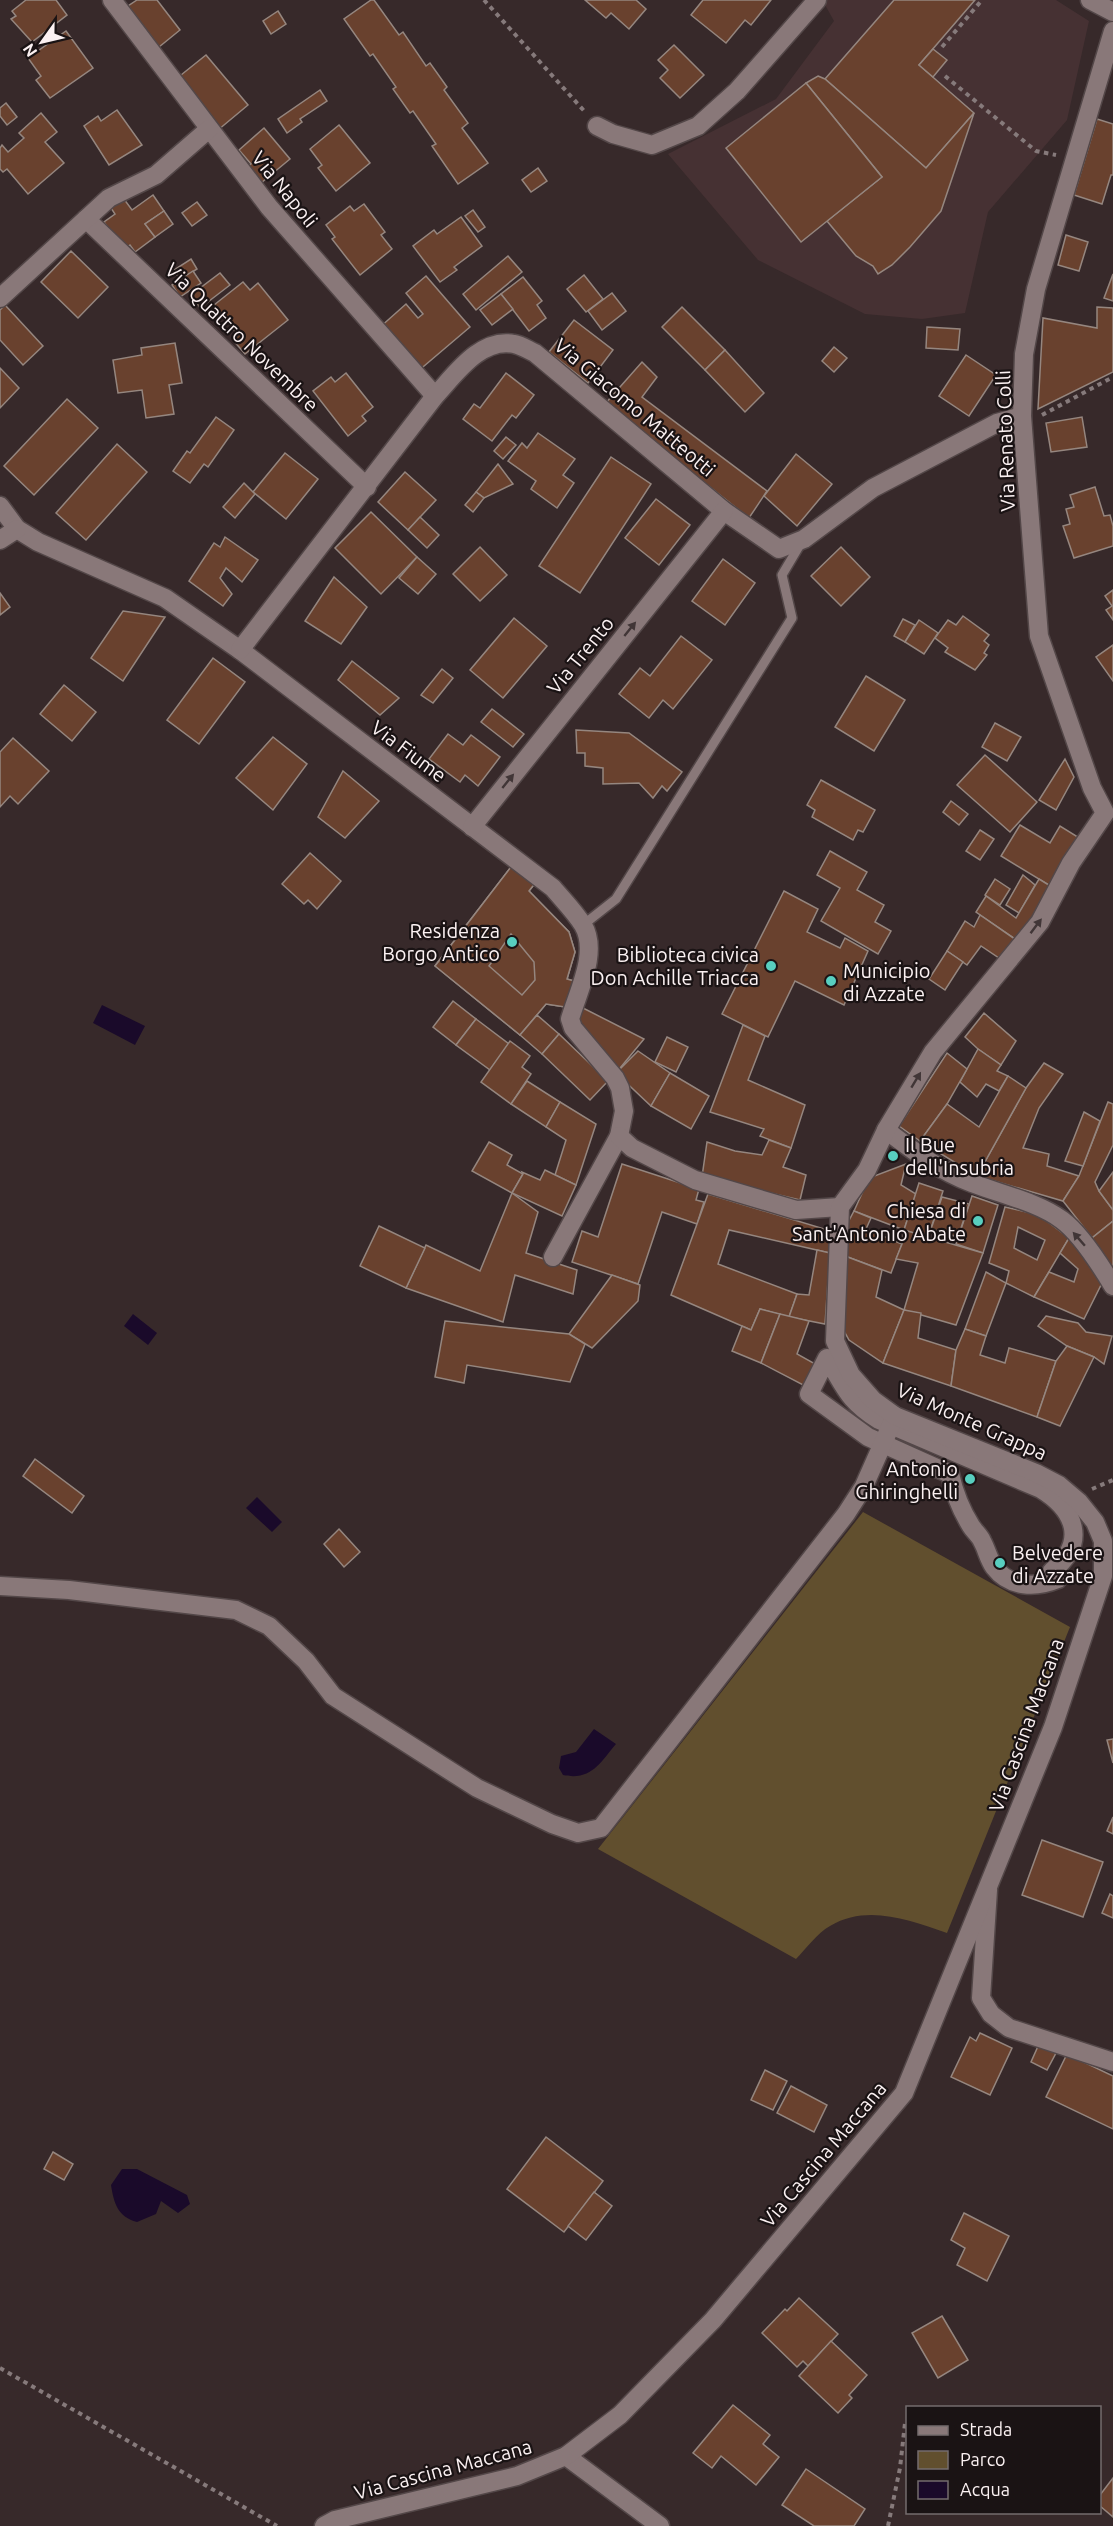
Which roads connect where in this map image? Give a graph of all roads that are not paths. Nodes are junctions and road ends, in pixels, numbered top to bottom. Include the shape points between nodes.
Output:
1 (112, 0) edge
2 (817, 0) edge
3 (1090, 0) edge
4 (1113, 12) edge
5 (1113, 31) edge
6 (597, 126) road end
7 (208, 129) junction
8 (86, 219) junction
9 (0, 298) edge
10 (435, 396) junction
11 (1023, 421) junction
12 (367, 487) junction
13 (0, 506) edge
14 (724, 511) junction
15 (17, 529) junction
16 (804, 538) junction
17 (0, 540) edge
18 (240, 650) junction
19 (1109, 818) edge
20 (472, 827) junction
21 (583, 925) junction
22 (886, 1130) junction
23 (619, 1136) junction
24 (840, 1207) junction
25 (553, 1257) dead end
26 (1113, 1286) edge
27 (893, 1420) junction
28 (882, 1444) junction
29 (1108, 1540) edge
30 (0, 1586) edge
31 (988, 1888) junction
32 (1113, 2062) edge
33 (566, 2456) junction
34 (324, 2526) edge
35 (660, 2526) edge

1 - 7 street, Via Napoli
2 - 6 street via 737,91 698,126 652,145
3 - 4 street
5 - 11 street, Via Renato Colli via 1036,289 1024,354
7 - 8 street via 156,175 109,198
7 - 10 street, Via Napoli via 269,207
8 - 9 street
8 - 12 street, Via Quattro Novembre
10 - 12 street, Via Giacomo Matteotti
10 - 14 street, Via Giacomo Matteotti via 470,359 489,347 513,344 535,353
11 - 16 street, Via Giacomo Matteotti via 998,423 873,488
11 - 19 street, Via Renato Colli via 1039,636 1092,788
12 - 18 street, Via Giacomo Matteotti
13 - 15 street, Via Fiume
14 - 16 street, Via Giacomo Matteotti via 779,549
20 -> 14 street, Via Trento
15 - 17 street
15 - 18 street, Via Fiume via 84,564 165,598
16 - 21 lane via 782,575 792,618 616,899
18 - 20 street, Via Fiume
22 -> 19 street via 933,1052 1040,922 1071,863
20 - 21 street, Via Fiume via 553,888
21 - 23 street, Via Fiume via 589,956 570,1019 620,1088 624,1111
22 - 24 street via 867,1170
26 -> 22 street via 1098,1260 1062,1220 1019,1198 971,1183 926,1161
23 - 24 street via 632,1148 695,1180 796,1210
23 - 25 street
24 - 27 street, Via Monte Grappa via 835,1341 852,1375
27 - 28 street
27 - 28 street via 861,1409 847,1394 827,1358 809,1394 846,1423
27 - 28 street via 1058,1499 1066,1509 1074,1536 1063,1563 1052,1571 1058,1578 1030,1586 1003,1575 962,1509 950,1474
27 - 29 street, Via Monte Grappa via 1059,1485 1084,1508
28 - 30 street via 864,1486 846,1514 601,1828 578,1833 477,1788 333,1696 306,1661 269,1626 236,1610 69,1590
29 - 31 street, Via Cascina Maccana via 1103,1576 1053,1727
31 - 32 street via 981,1998 991,2014 1009,2028
31 - 33 street, Via Cascina Maccana via 904,2093 713,2320 620,2415
33 - 34 street, Via Cascina Maccana via 517,2476 335,2520
33 - 35 street

